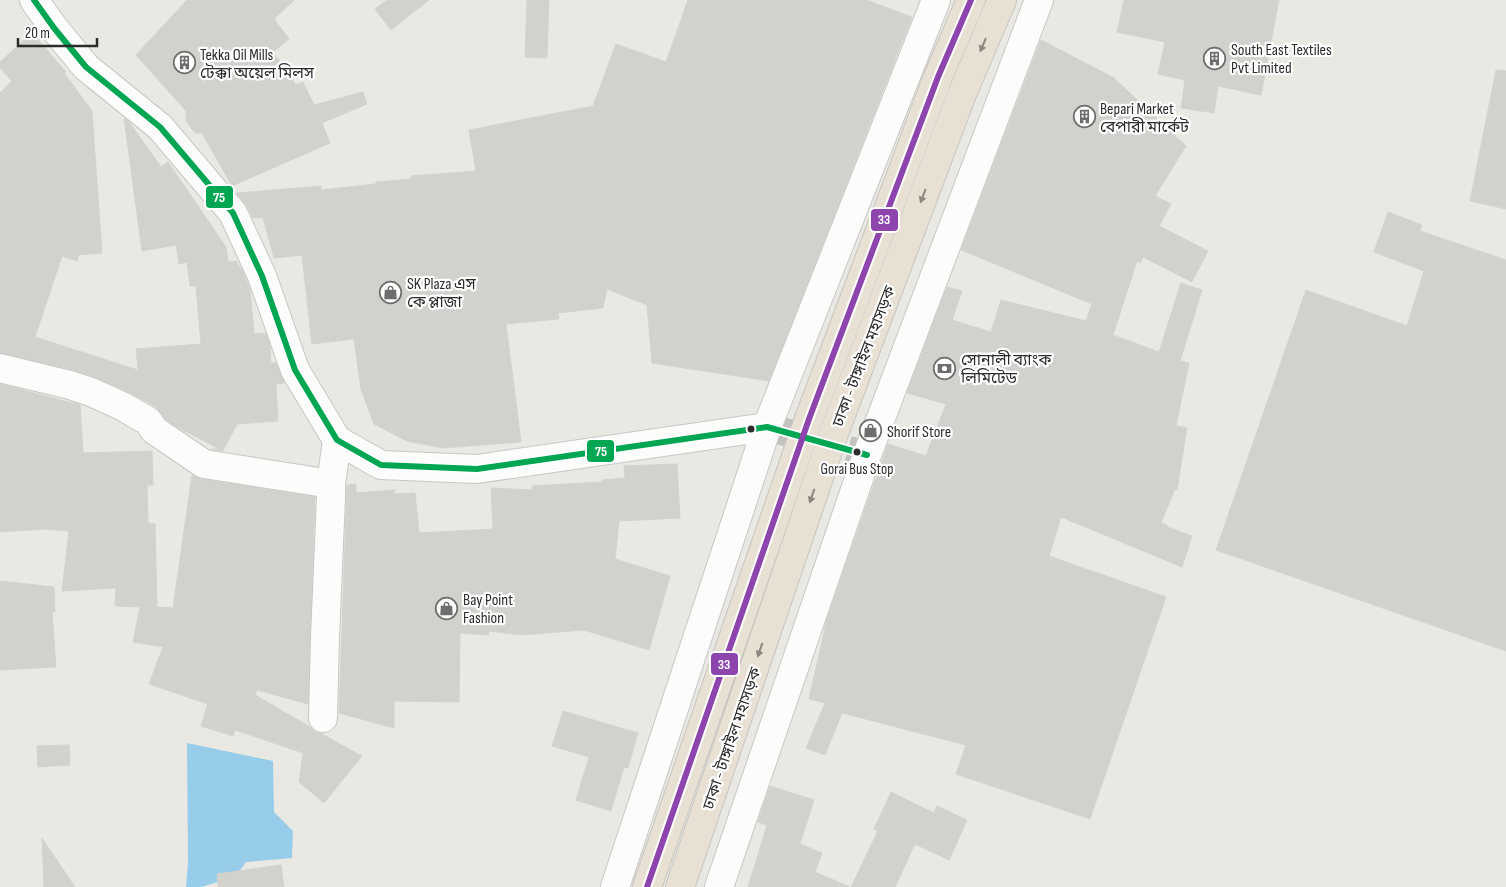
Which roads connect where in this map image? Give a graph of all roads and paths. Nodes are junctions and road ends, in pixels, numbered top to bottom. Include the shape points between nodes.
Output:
1 (34, 0) edge
2 (936, 0) edge
3 (971, 0) edge
4 (1002, 0) edge
5 (1039, 0) edge
6 (0, 368) edge
7 (767, 427) junction
8 (337, 440) junction
9 (330, 484) junction
10 (323, 718) dead end
11 (615, 887) edge
12 (646, 887) edge
13 (680, 887) edge
14 (719, 887) edge

1 - 8 main road via 86,67 160,127 233,213 262,276 295,370
2 - 7 main road
3 - 12 highway, ঢাকা - টাঙ্গাইল মহাসড়ক via 938,77 808,419
4 -> 13 highway, ঢাকা - টাঙ্গাইল মহাসড়ক via 962,94 833,436
5 - 14 main road via 867,455
6 - 9 main road via 70,385 122,406 148,421 154,430 204,464
7 - 8 main road via 477,469 381,465
7 - 11 main road
8 - 9 main road
9 - 10 main road

